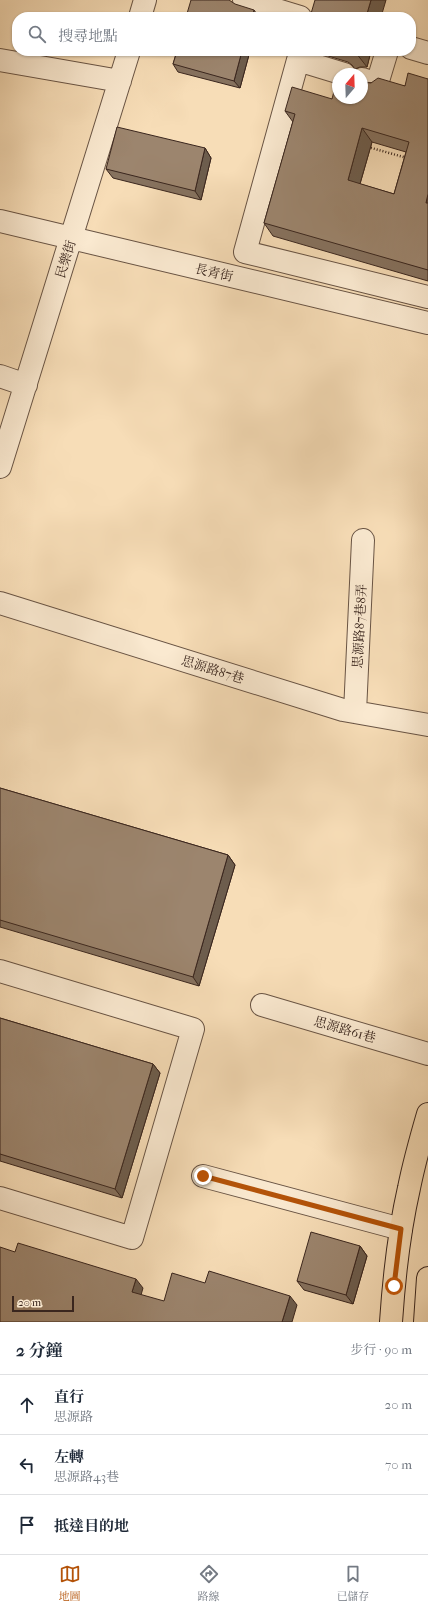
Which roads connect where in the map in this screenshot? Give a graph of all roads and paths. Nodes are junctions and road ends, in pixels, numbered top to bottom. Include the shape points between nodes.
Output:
1 (145, 0) edge
2 (244, 0) edge
3 (141, 12) edge
4 (284, 12) edge
5 (416, 49) edge
6 (428, 53) edge
7 (128, 56) edge
8 (299, 56) edge
9 (385, 56) edge
10 (0, 60) edge
11 (332, 69) edge
12 (120, 81) junction
13 (368, 81) edge
14 (362, 145) edge
15 (413, 160) edge
16 (0, 221) edge
17 (72, 238) junction
18 (428, 297) edge
19 (428, 323) edge
20 (0, 376) edge
21 (26, 385) junction
22 (0, 467) edge
23 (363, 540) dead end
24 (0, 603) edge
25 (355, 712) junction
26 (428, 725) edge
27 (0, 971) edge
28 (262, 1005) dead end
29 (428, 1054) edge
30 (428, 1114) edge
31 (203, 1176) dead end
32 (0, 1198) edge
33 (401, 1229) junction
34 (428, 1278) edge
35 (391, 1322) edge
36 (425, 1322) edge

1 - 3 street
2 - 4 street
5 - 6 street
7 - 12 street, 民樂街
8 - 11 street
8 - 18 street via 245,252
9 - 13 street via 377,84
10 - 12 street
12 - 17 street, 民樂街
14 - 15 path
16 - 17 street, 長青街
17 - 19 street, 長青街
17 - 21 street, 民樂街
20 - 21 street
21 - 22 street, 民樂街
23 - 25 street, 思源路87巷8弄
24 - 25 street, 思源路87巷
25 - 26 street, 思源路87巷
27 - 32 street via 193,1029 132,1238
28 - 29 street, 思源路61巷
30 - 33 main road
31 - 33 street
33 - 35 main road
34 - 36 main road

